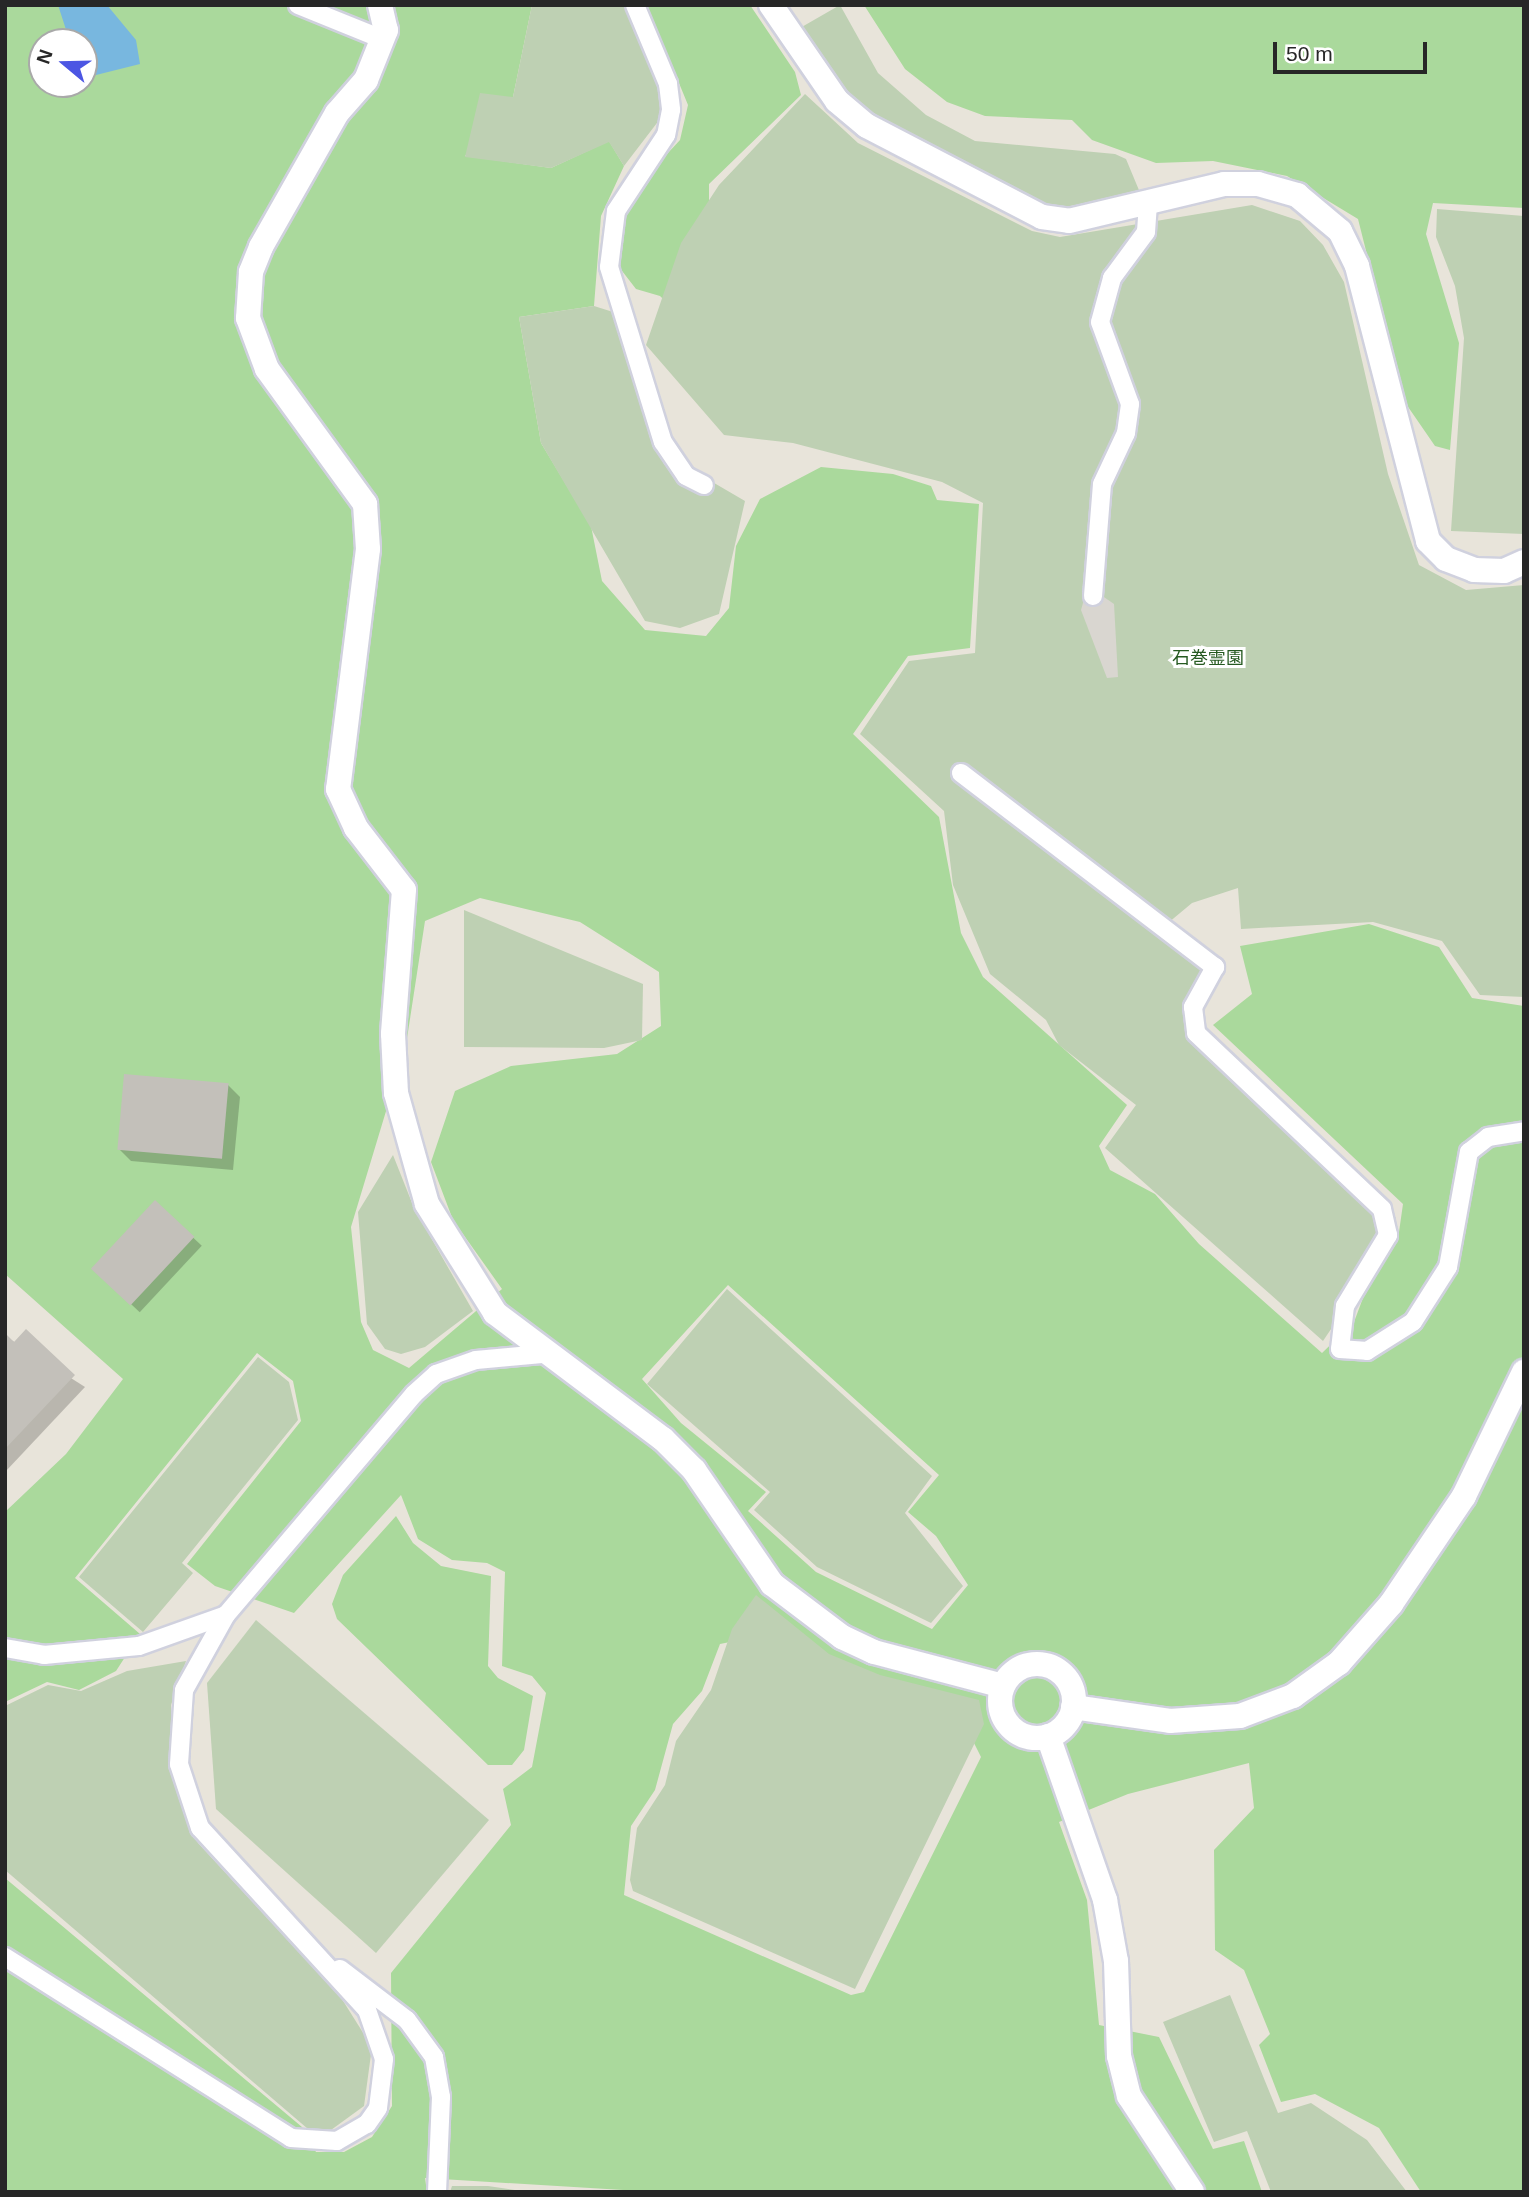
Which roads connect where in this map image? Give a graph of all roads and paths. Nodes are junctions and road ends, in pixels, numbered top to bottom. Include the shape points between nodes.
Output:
1 (298, 5) edge
2 (380, 5) edge
3 (635, 5) edge
4 (776, 7) edge
5 (382, 39) junction
6 (1148, 203) junction
7 (704, 485) dead end
8 (1524, 562) edge
9 (1093, 596) dead end
10 (961, 773) dead end
11 (1524, 1131) edge
12 (542, 1354) junction
13 (1524, 1373) edge
14 (226, 1615) junction
15 (5, 1648) edge
16 (1003, 1686) junction
17 (1073, 1707) junction
18 (1048, 1736) junction
19 (5, 1957) edge
20 (331, 1964) junction
21 (438, 2191) edge
22 (1192, 2192) edge

1 - 5 street
2 - 5 street
3 - 7 street via 668,84 671,110 666,135 616,211 609,267 663,442 686,476
4 - 6 street via 837,101 912,155 1042,217 1069,221
5 - 12 street via 366,80 337,113 261,247 251,272 248,318 267,369 365,504 368,550 338,789 356,828 404,890 393,1034 396,1093 408,1151 458,1261 495,1313
6 - 8 street via 1224,184 1258,184 1297,195 1340,230 1357,266 1428,541 1446,559 1474,570 1504,571
6 - 9 street via 1146,232 1111,278 1100,322 1130,404 1126,433 1102,484
10 - 11 street via 1215,967 1193,1007 1196,1033 1382,1209 1388,1235 1345,1306 1340,1349 1367,1351 1413,1322 1448,1267 1469,1152 1488,1137
12 - 14 street via 476,1360 436,1374
12 - 16 street via 663,1439 694,1469 772,1584 812,1616 874,1652
13 - 17 street via 1464,1496 1391,1604 1339,1664 1293,1696 1205,1721
14 - 15 street via 139,1646 44,1655
14 - 20 street via 184,1690 178,1739 183,1777 213,1846
16 - 17 street via 1019,1669 1053,1668 1070,1684
16 - 18 street via 1001,1707 1010,1726 1027,1737
17 - 18 street via 1065,1725
18 - 22 street via 1105,1900 1115,1961 1119,2056 1129,2096
19 - 20 street via 270,2127 292,2138 337,2141 367,2124 378,2108 384,2059 368,2010
20 - 21 street via 407,2021 434,2057 441,2097

